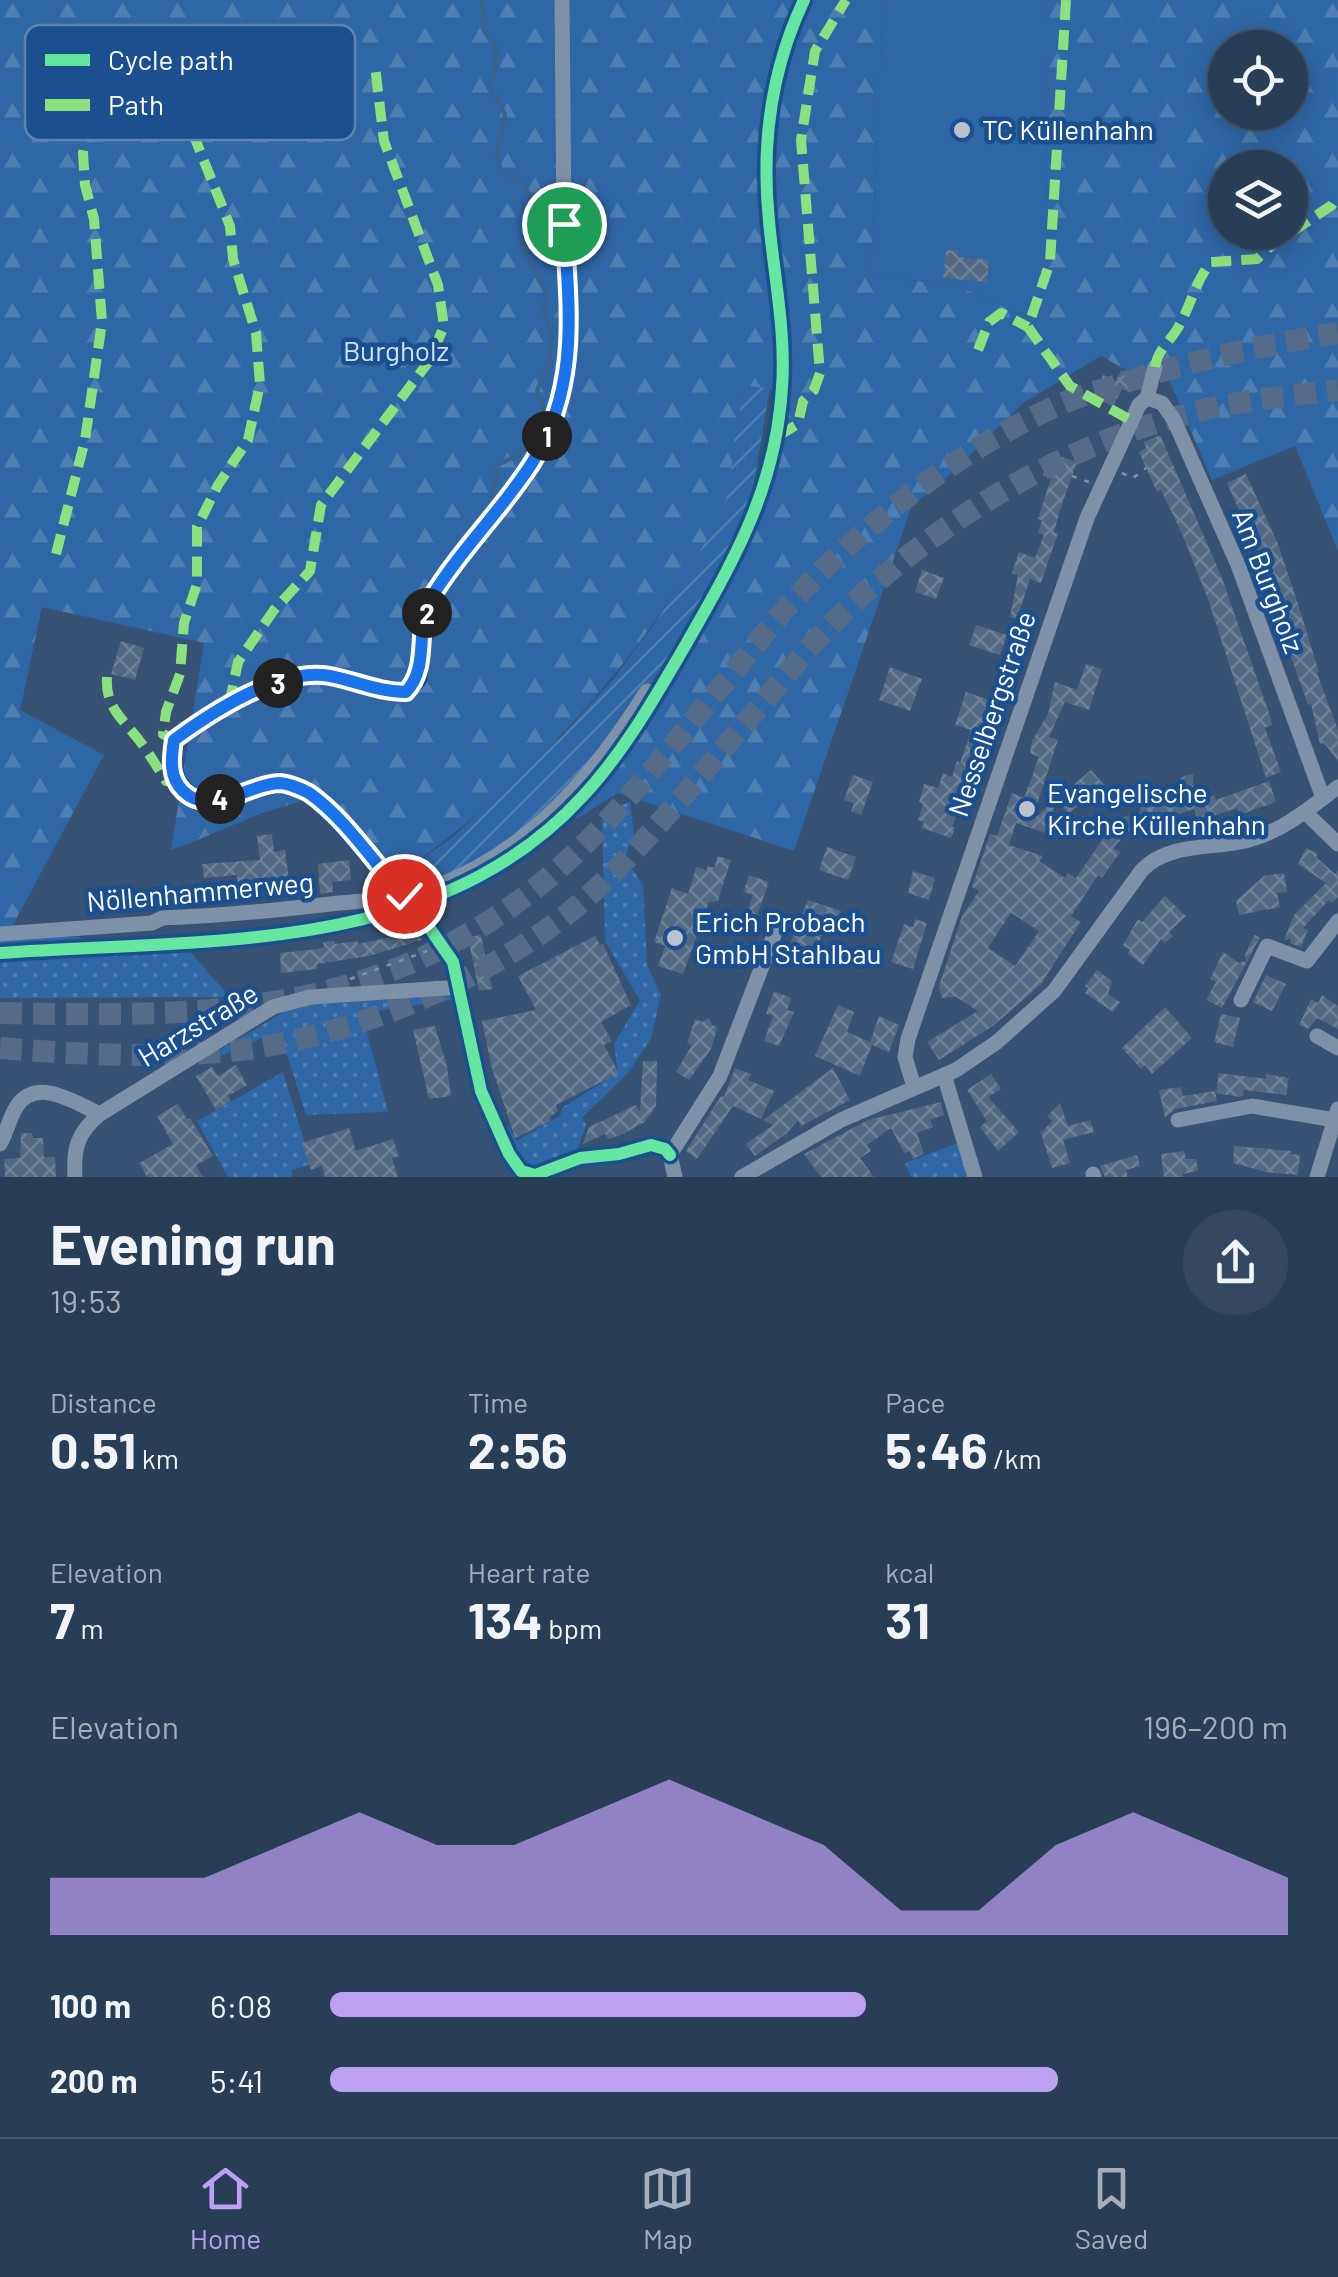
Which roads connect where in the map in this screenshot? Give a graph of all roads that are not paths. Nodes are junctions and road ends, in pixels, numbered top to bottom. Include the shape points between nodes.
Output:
1 (562, 0) edge
2 (1155, 367) dead end
3 (1146, 398) junction
4 (647, 691) dead end
5 (1338, 787) edge
6 (1323, 798) junction
7 (1305, 812) junction
8 (1338, 844) edge
9 (404, 896) junction
10 (1338, 921) edge
11 (780, 922) dead end
12 (0, 934) edge
13 (461, 987) junction
14 (1242, 1000) dead end
15 (1317, 1036) dead end
16 (1338, 1048) edge
17 (944, 1076) junction
18 (914, 1087) junction
19 (100, 1114) junction
20 (1336, 1115) edge
21 (1178, 1120) dead end
22 (0, 1144) edge
23 (670, 1154) junction
24 (511, 1172) edge
25 (75, 1177) edge
26 (675, 1177) edge
27 (742, 1177) edge
28 (974, 1177) edge
29 (1316, 1177) edge

1 - 9 street via 571,344 557,416 532,463 428,602 418,680 406,692 326,675 293,678 255,691 174,740 172,773 186,794 213,801 280,783 306,791
2 - 3 street, Nesselbergstraße
3 - 6 street, Am Burgholz via 1162,403 1174,420 1238,564
3 - 18 street, Nesselbergstraße via 1080,537 908,1039 905,1058
4 - 9 street, Nöllenhammerweg via 576,791 518,842 464,874
5 - 6 street
6 - 7 street
7 - 8 street
7 - 17 street via 1250,840 1151,861 1045,1000 998,1042
9 - 12 street, Nöllenhammerweg
9 - 13 street via 454,962
10 - 14 street via 1306,960 1267,946
11 - 23 street via 720,1076
13 - 19 street, Harzstraße via 310,997 272,1007
13 - 24 street via 481,1091
15 - 16 street
17 - 18 street
17 - 28 street
18 - 27 street
19 - 22 street via 50,1092 33,1093 20,1101
19 - 25 street, Harzstraße via 79,1136
20 - 21 street via 1252,1106
20 - 29 street
23 - 24 street via 651,1145 580,1158 535,1175
23 - 26 street

